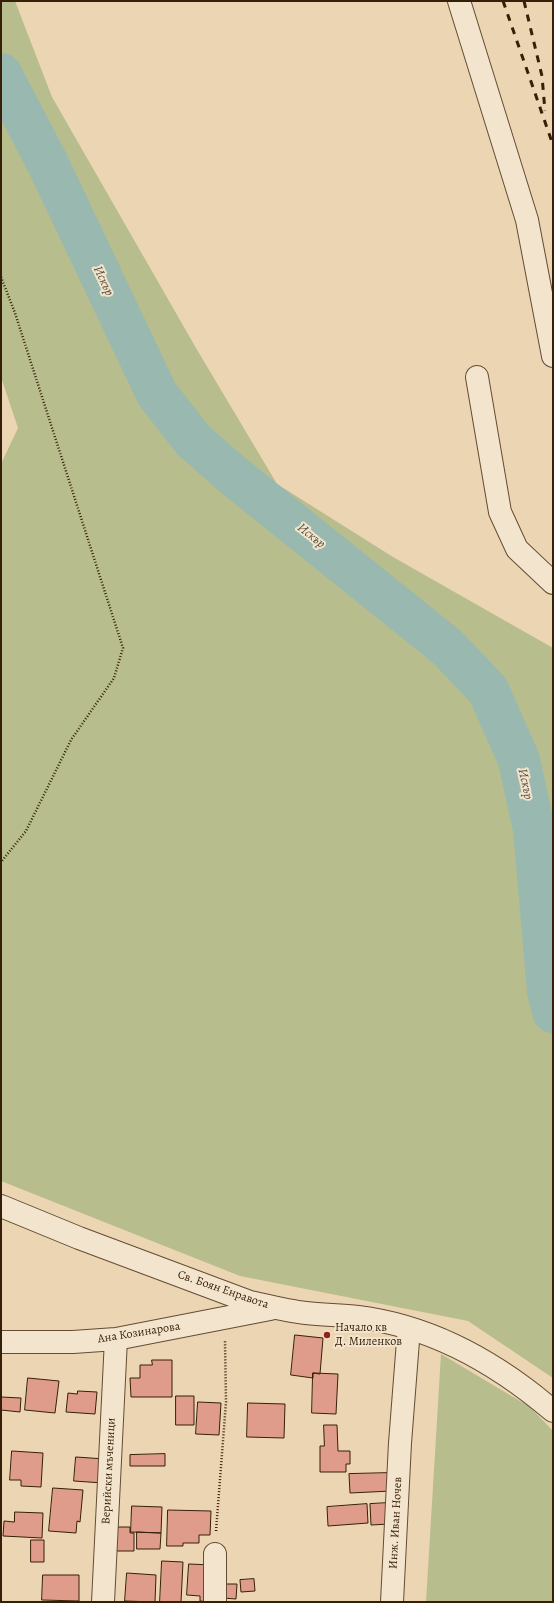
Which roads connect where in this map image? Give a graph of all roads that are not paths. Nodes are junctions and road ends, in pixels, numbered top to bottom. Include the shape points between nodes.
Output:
1 (459, 1) edge
2 (553, 356) edge
3 (477, 377) dead end
4 (553, 583) edge
5 (1, 1206) edge
6 (275, 1308) junction
7 (409, 1328) junction
8 (116, 1339) junction
9 (1, 1342) edge
10 (553, 1411) edge
11 (215, 1554) road end
12 (103, 1602) edge
13 (215, 1602) edge
14 (392, 1602) edge

1 - 2 street via 528,220
3 - 4 street via 500,512 517,549
5 - 6 street, Св. Боян Енравота via 250,1302
6 - 7 street, Св. Боян Енравота via 359,1317
6 - 8 street, Ана Козинарова
7 - 10 street, Св. Боян Енравота via 471,1353 529,1390
7 - 14 street, Инж. Иван Ночев
8 - 9 street, Ана Козинарова
8 - 12 street, Верийски мъченици
11 - 13 street

